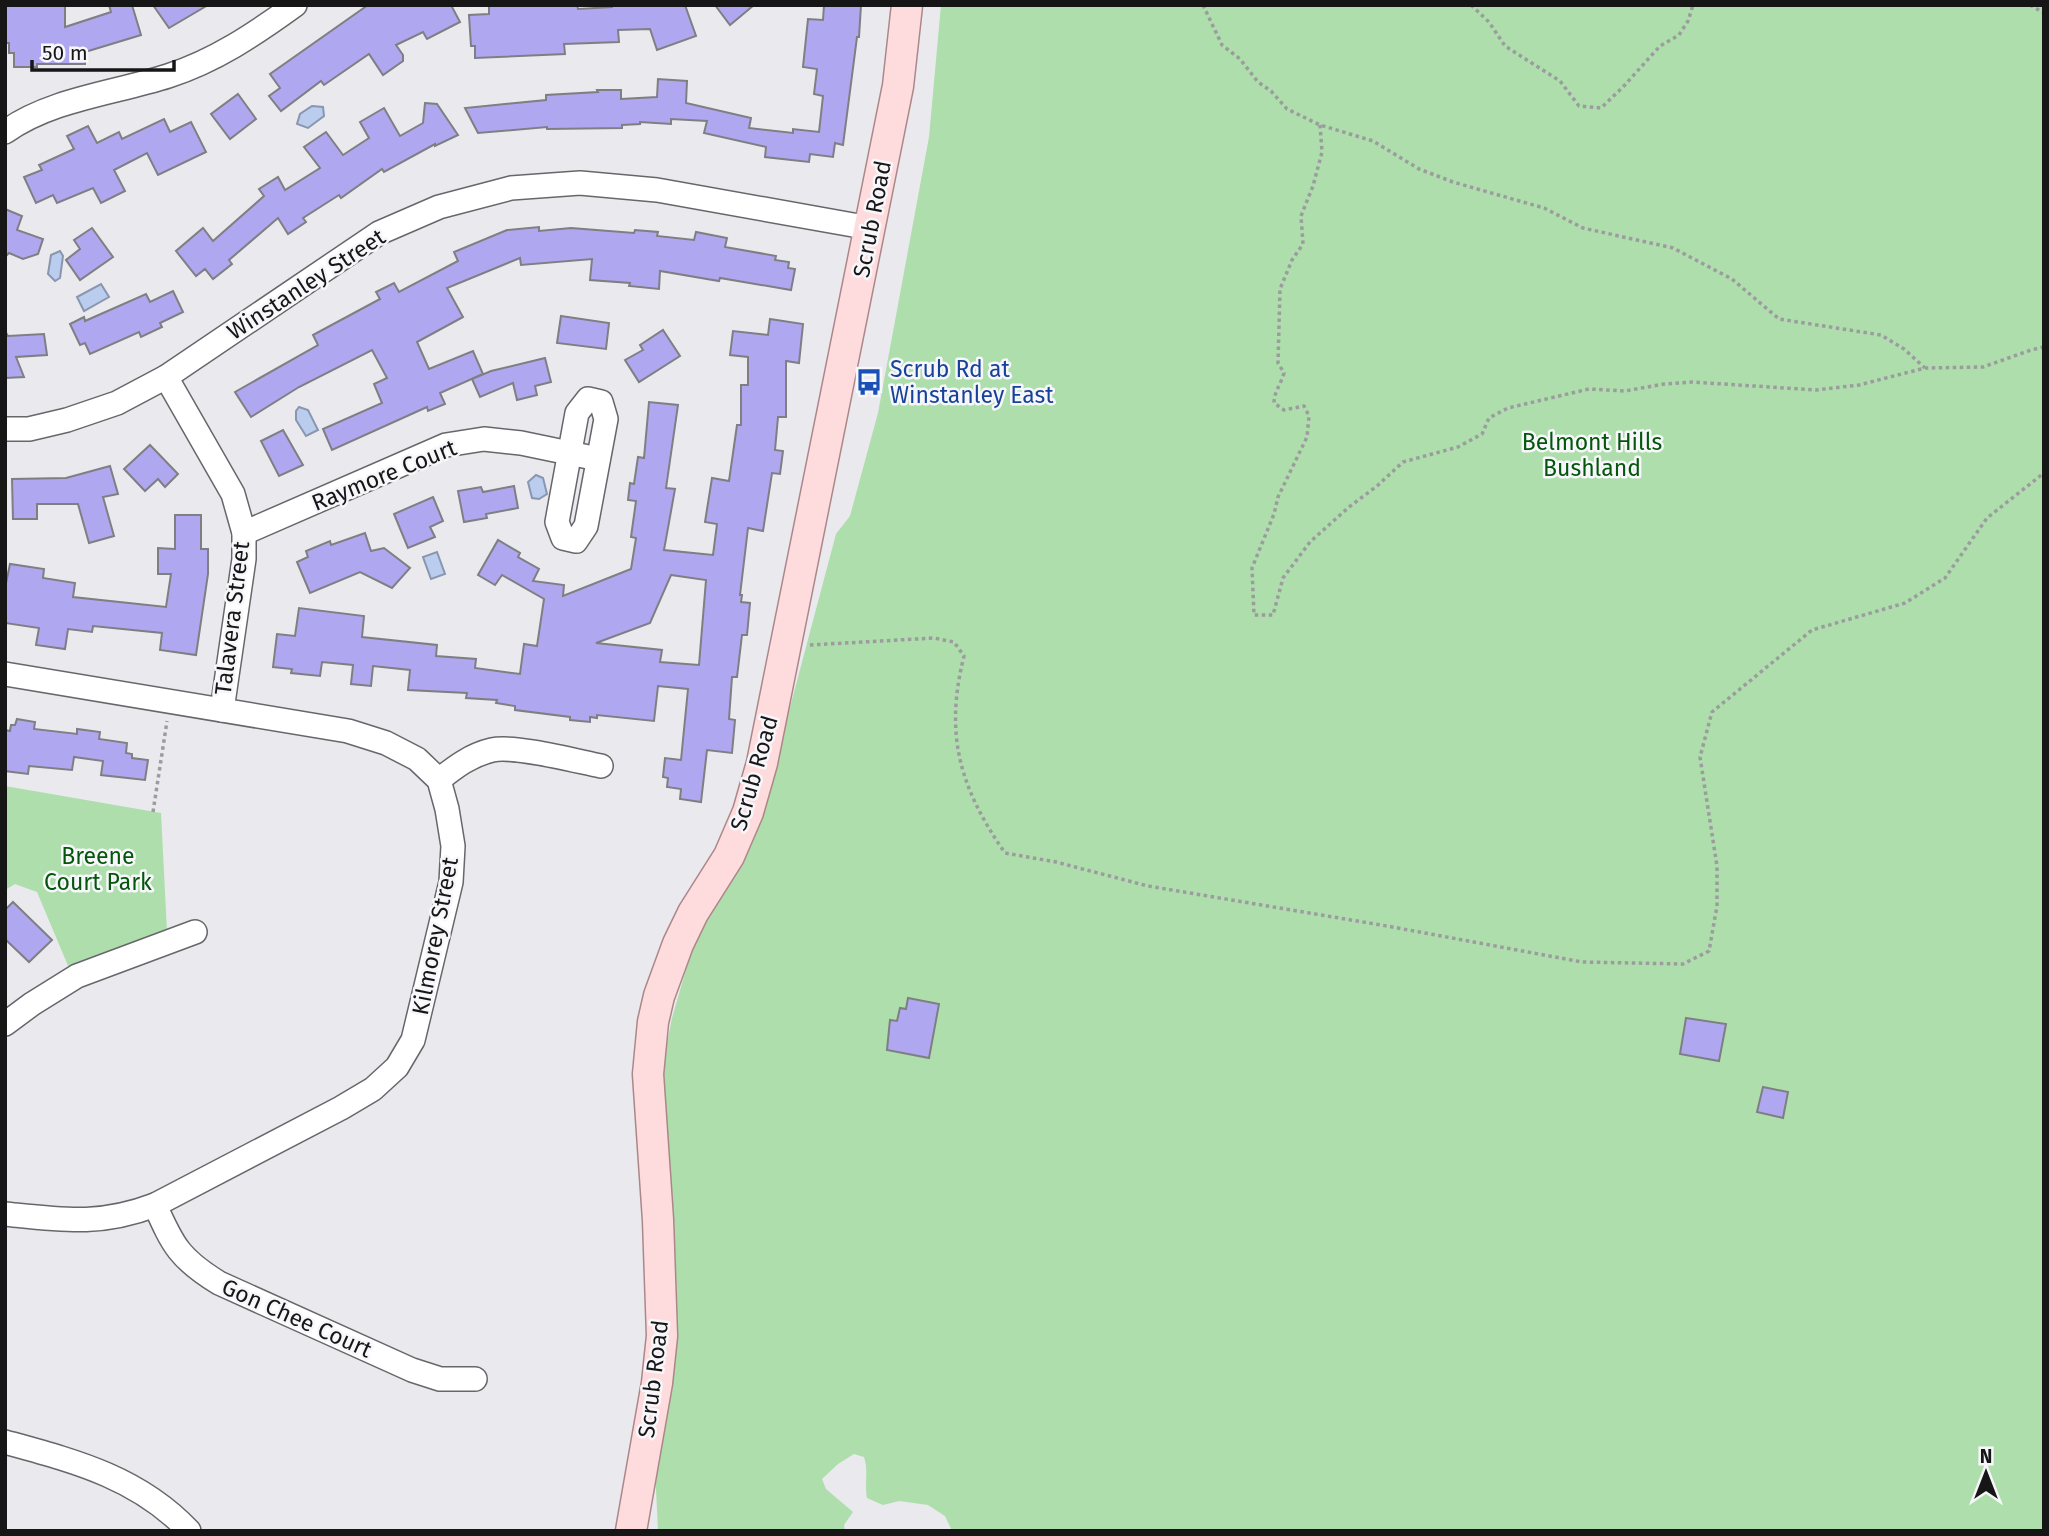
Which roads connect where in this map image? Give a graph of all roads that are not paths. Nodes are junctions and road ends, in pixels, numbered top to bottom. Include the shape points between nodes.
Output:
1 (295, 5) edge
2 (907, 5) edge
3 (6, 129) edge
4 (870, 229) junction
5 (166, 377) junction
6 (5, 429) edge
7 (570, 453) junction
8 (598, 459) junction
9 (244, 533) junction
10 (5, 674) edge
11 (222, 710) junction
12 (601, 766) dead end
13 (439, 780) junction
14 (195, 932) dead end
15 (5, 1024) edge
16 (155, 1205) junction
17 (5, 1214) edge
18 (475, 1378) dead end
19 (5, 1442) edge
20 (189, 1531) edge
21 (631, 1531) edge

1 - 3 street via 216,57 168,76 58,106
2 - 4 main road, Scrub Road via 898,86
4 - 5 street, Winstanley Street via 657,190 580,183 511,188 439,207 379,233
4 - 21 main road, Scrub Road via 762,763 729,856 678,944 653,1022 648,1074 662,1336
5 - 6 street, Winstanley Street via 117,403 66,420 29,429
5 - 9 street, Talavera Street via 233,494
7 - 8 street, Raymore Court
7 - 8 street via 577,413 588,399 601,402 606,419
7 - 8 street via 557,522 563,538 576,541 586,526
7 - 9 street, Raymore Court via 484,439 446,445
9 - 11 street, Talavera Street
10 - 11 street
11 - 13 street via 348,731 386,743 417,759
12 - 13 street via 493,750 461,762
13 - 16 street, Kilmorey Street via 453,846 450,881 413,1040 397,1067 341,1108
14 - 15 street via 77,976
16 - 17 street, Kilmorey Street via 94,1221
16 - 18 street, Gon Chee Court via 177,1251 219,1283 412,1370 440,1378
19 - 20 street via 78,1462 134,1486

